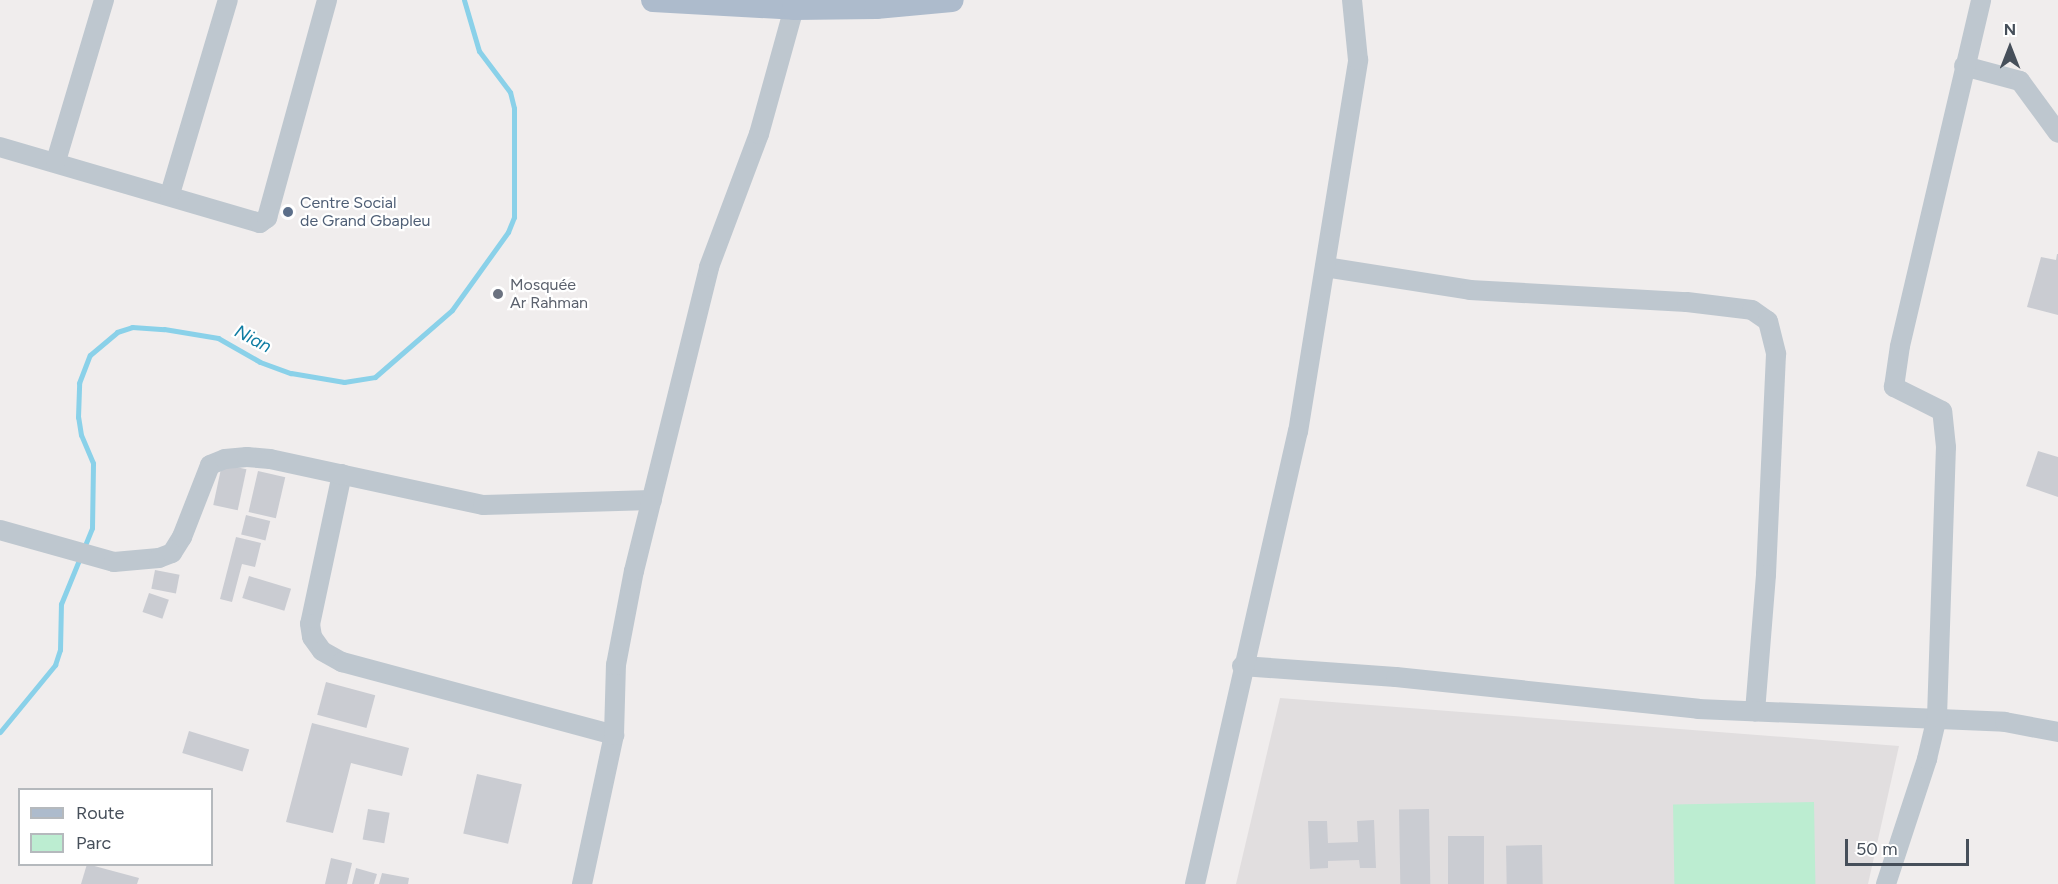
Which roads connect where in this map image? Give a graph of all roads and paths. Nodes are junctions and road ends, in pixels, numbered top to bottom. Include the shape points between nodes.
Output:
1 (104, 0) edge
2 (228, 0) edge
3 (327, 0) edge
4 (653, 0) edge
5 (952, 0) edge
6 (1352, 0) edge
7 (1981, 0) edge
8 (706, 2) edge
9 (875, 4) edge
10 (794, 8) junction
11 (1964, 66) junction
12 (2058, 133) edge
13 (0, 147) edge
14 (56, 161) junction
15 (170, 194) junction
16 (1325, 267) junction
17 (342, 474) junction
18 (652, 500) junction
19 (0, 530) edge
20 (1242, 666) junction
21 (1755, 712) junction
22 (1936, 717) junction
23 (2058, 732) edge
24 (614, 735) junction
25 (582, 884) edge
26 (1195, 884) edge
27 (1886, 884) edge

1 - 14 street
2 - 15 street
3 - 15 street via 267,218 260,223 248,222
4 - 8 main road
5 - 9 main road
6 - 16 street via 1359,60
7 - 11 street
8 - 10 main road
9 - 10 main road
10 - 18 street via 759,134 709,267
11 - 12 street via 2020,81
11 - 22 street via 1894,387 1942,411 1946,447
13 - 14 street
14 - 15 street
16 - 20 street via 1298,432
16 - 21 street via 1470,290 1687,302 1752,310 1768,321 1776,354
17 - 18 street via 483,505
17 - 19 street via 270,459 225,459 210,465 182,537 172,553 159,558 114,562
17 - 24 street via 310,624 312,637 322,651 342,662
18 - 24 street via 616,665
20 - 21 street
20 - 26 street
21 - 22 street
22 - 23 street via 2005,722
22 - 27 street via 1928,759
24 - 25 street

